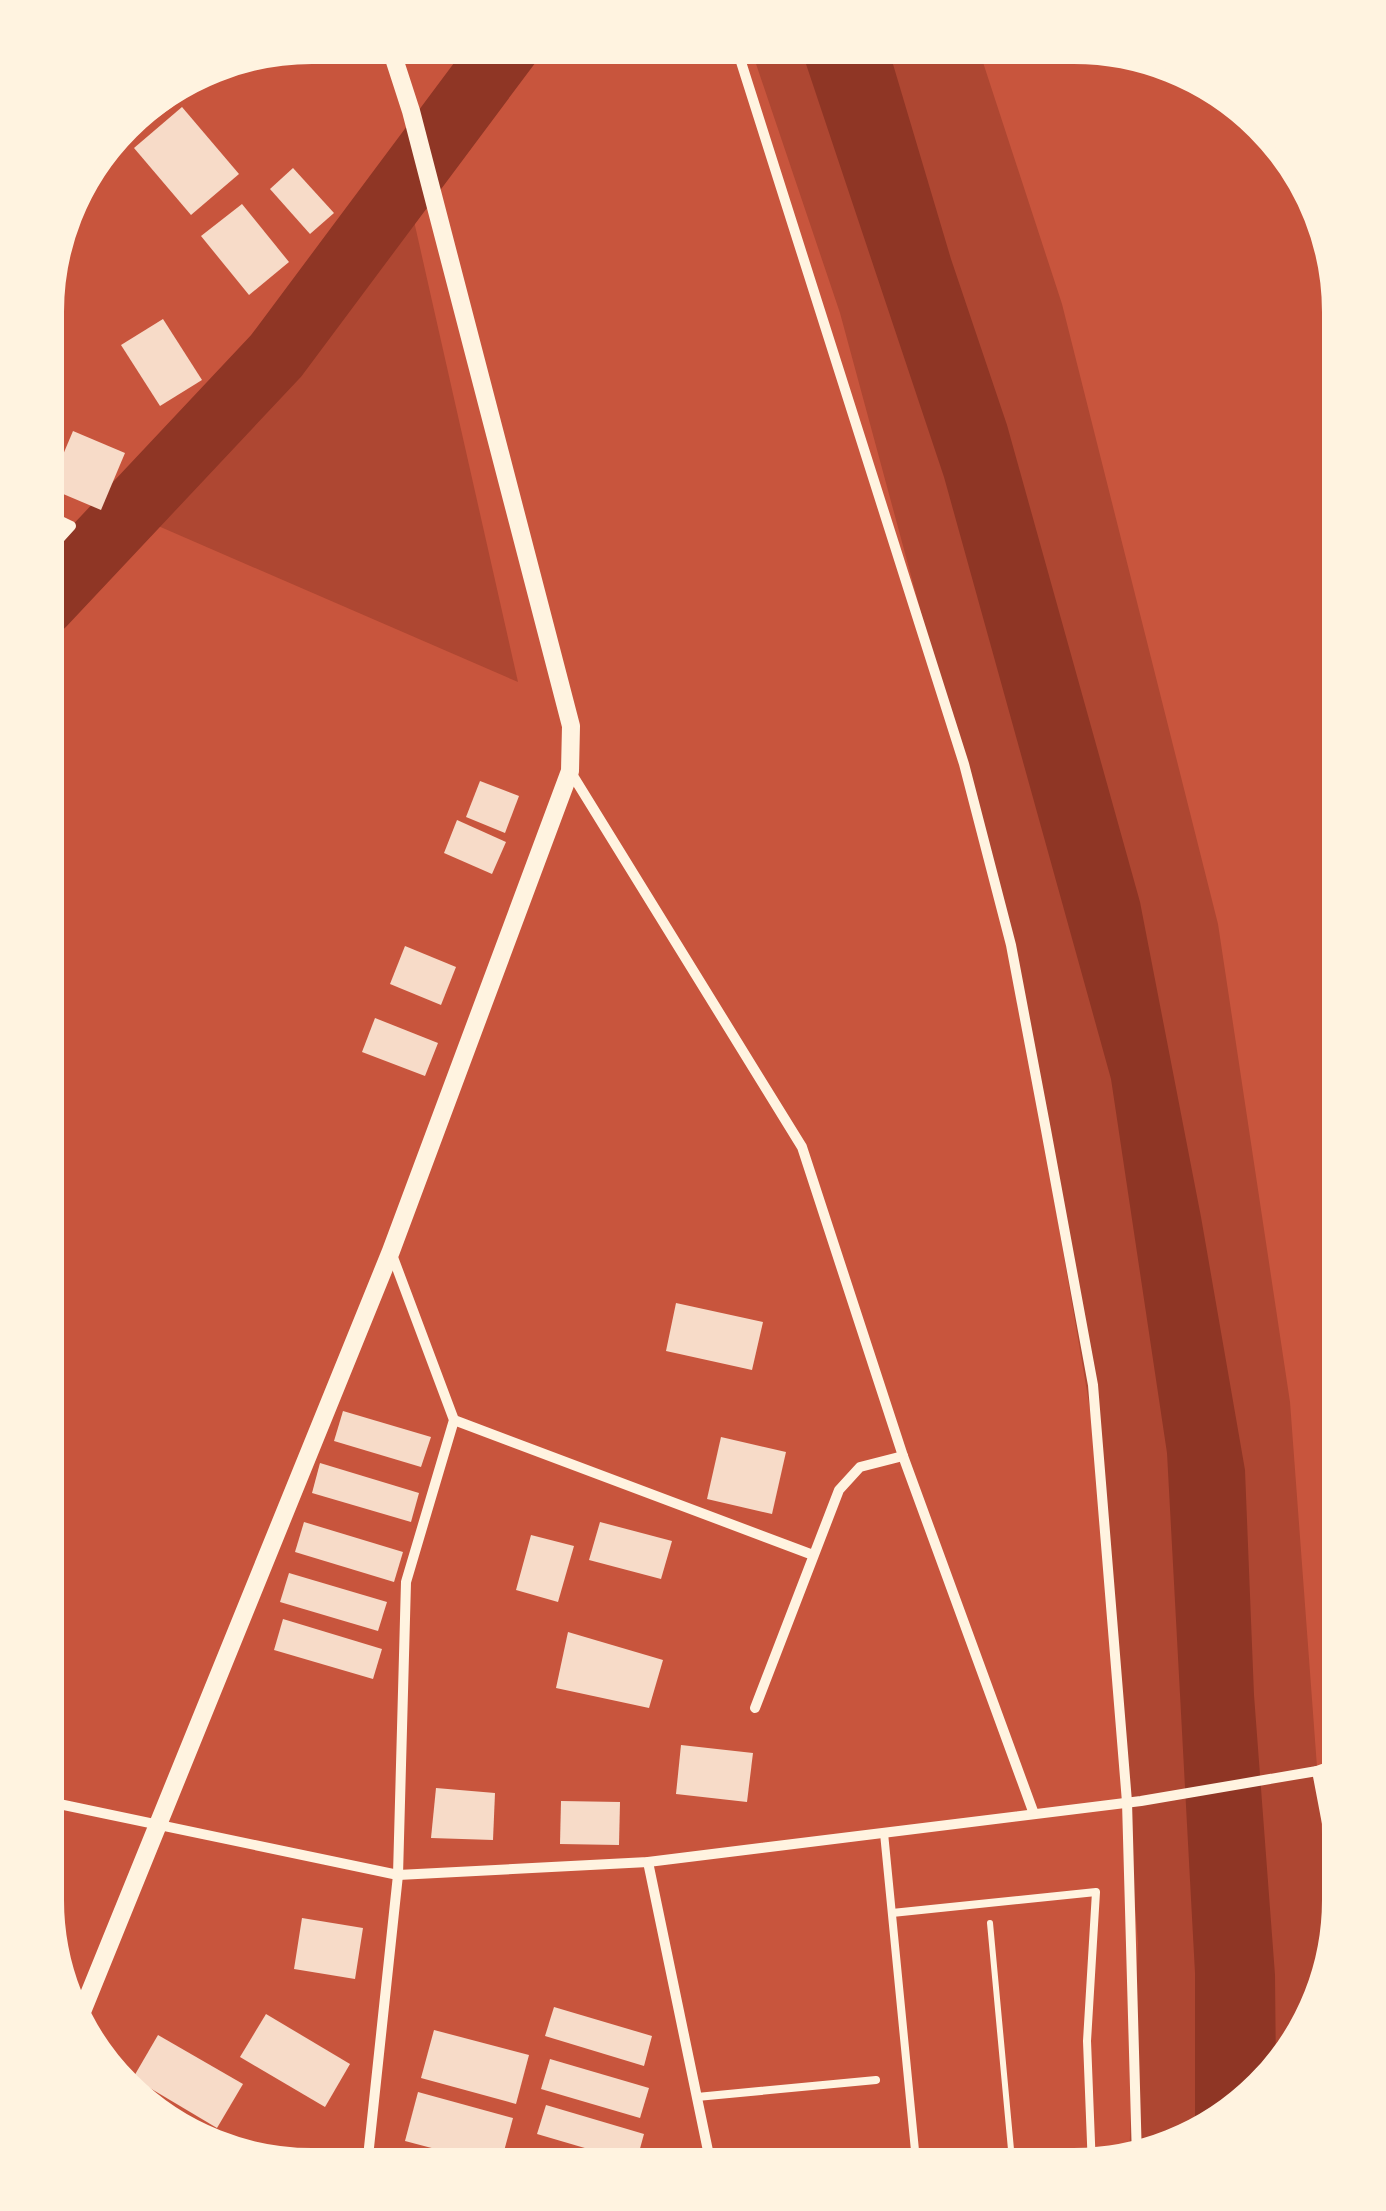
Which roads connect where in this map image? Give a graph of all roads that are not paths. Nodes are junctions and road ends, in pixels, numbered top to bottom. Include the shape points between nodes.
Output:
1 (394, 58) edge
2 (741, 58) edge
3 (58, 519) edge
4 (58, 541) edge
5 (570, 771) junction
6 (390, 1252) junction
7 (454, 1420) junction
8 (903, 1456) junction
9 (813, 1556) junction
10 (755, 1708) dead end
11 (1328, 1767) edge
12 (1317, 1771) junction
13 (1127, 1802) junction
14 (58, 1803) edge
15 (1034, 1814) junction
16 (158, 1822) junction
17 (1328, 1829) edge
18 (884, 1833) junction
19 (648, 1862) junction
20 (398, 1875) junction
21 (892, 1912) junction
22 (83, 2009) edge
23 (876, 2080) dead end
24 (696, 2097) junction
25 (1136, 2146) edge
26 (1091, 2152) edge
27 (368, 2154) edge
28 (708, 2154) edge
29 (915, 2154) edge

1 - 5 street via 571,726
2 - 13 street via 964,764 1011,945 1093,1385
3 - 4 street via 72,526
5 - 6 street
5 - 8 street via 802,1147
6 - 7 street
6 - 16 street
7 - 9 street
7 - 20 street via 406,1582
8 - 9 street via 860,1467 839,1490
8 - 15 street
9 - 10 street
11 - 12 street
12 - 13 street
12 - 17 street
13 - 15 street
13 - 25 street
14 - 16 street
15 - 18 street
16 - 20 street
16 - 22 street
18 - 19 street
18 - 21 lane
19 - 20 street
19 - 24 street
20 - 27 street
21 - 26 lane via 1096,1892 1087,2041
21 - 29 lane
23 - 24 lane
24 - 28 street

